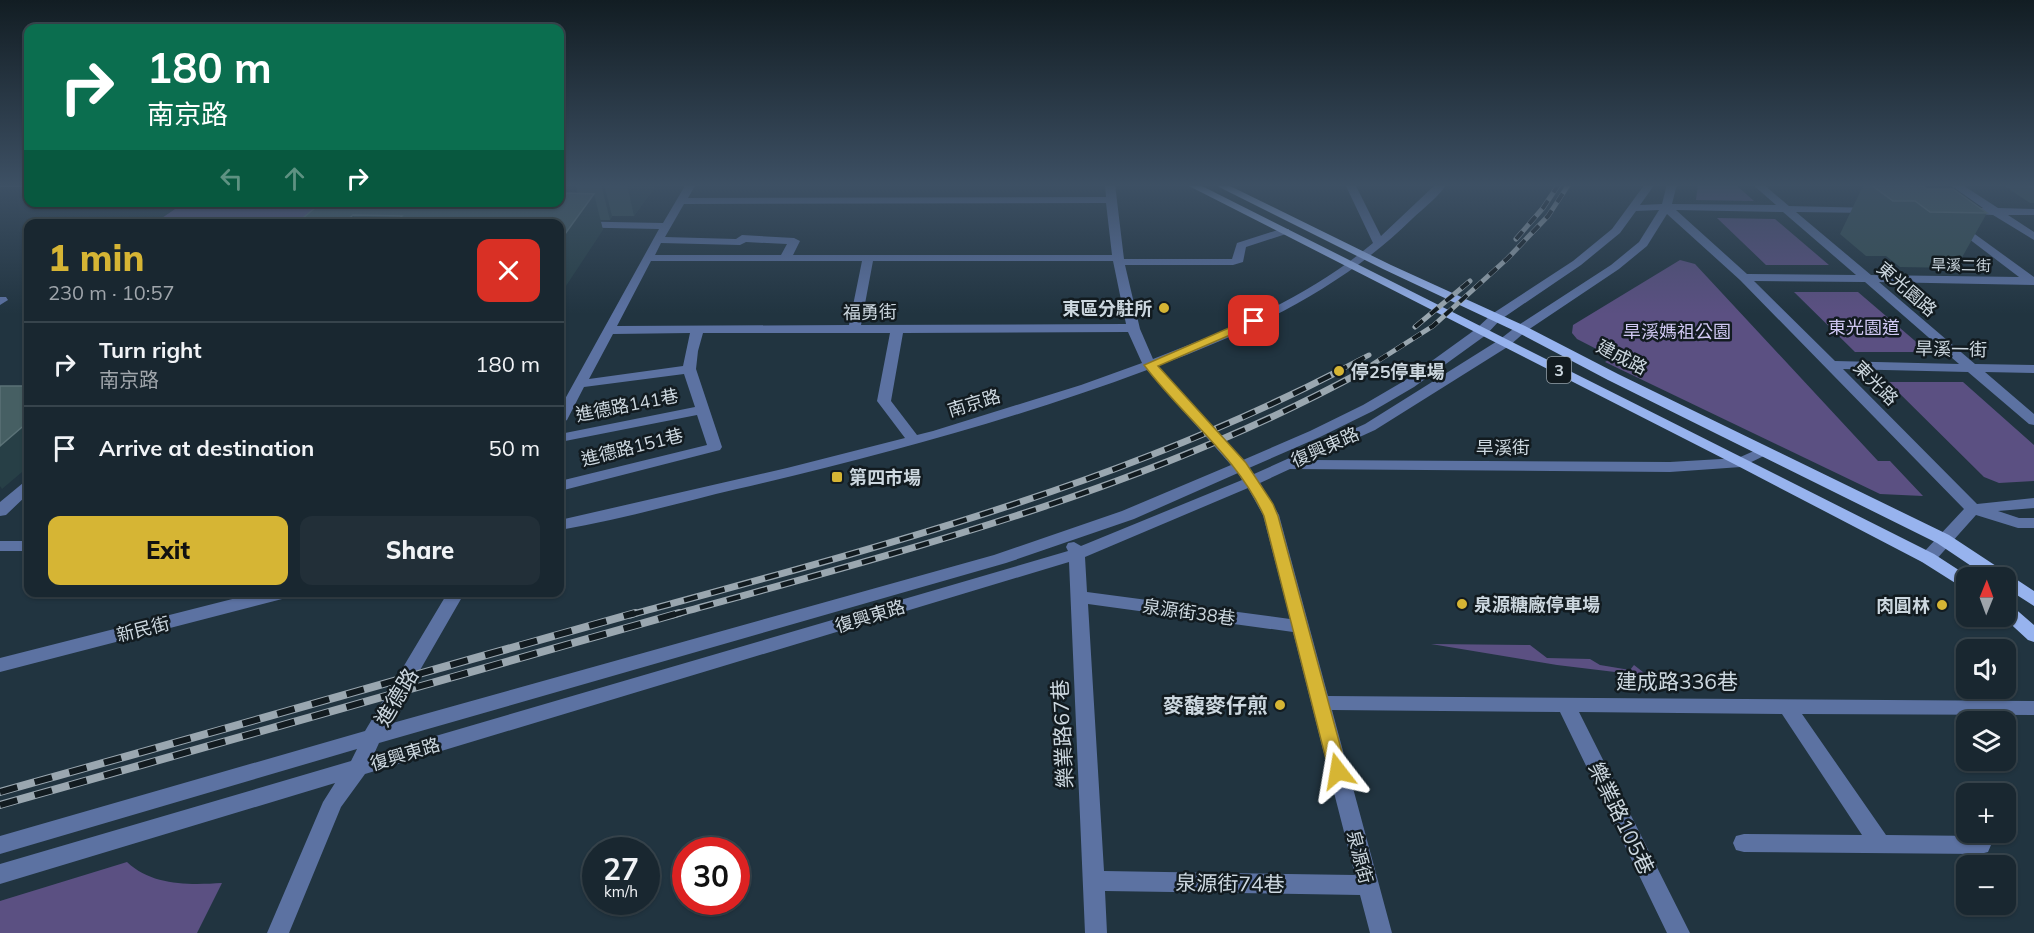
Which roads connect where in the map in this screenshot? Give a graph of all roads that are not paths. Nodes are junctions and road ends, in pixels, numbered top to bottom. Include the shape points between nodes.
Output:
1 (665, 228) edge
2 (1115, 228) edge
3 (1278, 228) edge
4 (1320, 228) edge
5 (1365, 228) edge
6 (1396, 228) edge
7 (1619, 228) edge
8 (1654, 228) edge
9 (1689, 228) edge
10 (1808, 228) edge
11 (1964, 228) edge
12 (1285, 231) junction
13 (658, 240) junction
14 (1373, 250) junction
15 (647, 258) junction
16 (785, 258) junction
17 (868, 258) junction
18 (1119, 260) junction
19 (1351, 266) junction
20 (1744, 278) junction
21 (1868, 279) junction
22 (2033, 281) edge
23 (1496, 317) junction
24 (1132, 328) junction
25 (1521, 328) junction
26 (897, 329) junction
27 (609, 330) junction
28 (698, 330) junction
29 (854, 330) junction
30 (1481, 332) junction
31 (1504, 343) junction
32 (1150, 365) junction
33 (1832, 365) junction
34 (1971, 367) junction
35 (689, 369) junction
36 (2034, 369) edge
37 (579, 384) junction
38 (564, 408) edge
39 (703, 410) junction
40 (2034, 421) edge
41 (564, 437) edge
42 (914, 441) junction
43 (1762, 451) junction
44 (1741, 462) junction
45 (1287, 465) junction
46 (1245, 474) junction
47 (564, 485) edge
48 (24, 490) edge
49 (2034, 502) edge
50 (1973, 509) junction
51 (0, 511) edge
52 (2034, 523) edge
53 (564, 524) edge
54 (1070, 534) junction
55 (1943, 539) junction
56 (0, 546) edge
57 (24, 546) edge
58 (1077, 554) junction
59 (1928, 558) junction
60 (1986, 567) edge
61 (1956, 576) edge
62 (2016, 587) edge
63 (267, 597) edge
64 (454, 597) edge
65 (1079, 597) junction
66 (2034, 600) edge
67 (2016, 619) edge
68 (1300, 627) junction
69 (2034, 634) edge
70 (0, 666) edge
71 (1320, 703) junction
72 (1565, 703) junction
73 (1786, 705) junction
74 (2034, 708) edge
75 (372, 737) junction
76 (358, 768) junction
77 (1744, 843) dead end
78 (1880, 844) junction
79 (0, 845) edge
80 (1980, 845) dead end
81 (0, 874) edge
82 (1094, 881) junction
83 (1367, 885) junction
84 (278, 933) edge
85 (1096, 933) edge
86 (1381, 933) edge
87 (1679, 933) edge

1 - 13 street
2 - 18 street, 泉源街
3 - 12 main road, 3
4 - 14 main road, 建成路 / 3
5 - 14 street
6 - 14 street, 南京路
7 - 23 street, 復興東路 via 1577,263
8 - 25 street, 復興東路 via 1644,244 1615,267
9 - 20 street, 東光路
10 - 21 street, 東光園路
11 - 22 street
12 - 18 street via 1241,245 1239,260 1233,262
12 - 19 main road, 3
13 - 15 street
13 - 16 street via 740,242 750,237 794,241
14 - 19 street, 南京路
14 - 23 main road, 建成路 / 3
15 - 16 street
15 - 27 street
16 - 17 street
17 - 18 street
17 - 29 street
18 - 24 street, 泉源街
19 - 30 main road, 3
19 - 32 street, 南京路 via 1241,327
20 - 21 street, 旱溪二街
20 - 33 street, 東光路
21 - 22 street, 旱溪二街
21 - 34 street, 東光園路
23 - 25 main road, 建成路 / 3
23 - 30 street, 復興東路
24 - 26 street, 福勇街
24 - 32 street, 泉源街
25 - 31 street, 復興東路
25 - 43 main road, 建成路 / 3
26 - 29 street, 福勇街
26 - 42 street via 884,401
27 - 28 street, 福勇街
27 - 37 street
28 - 29 street, 福勇街
28 - 35 street
30 - 31 main road, 3
30 - 46 street, 復興東路 via 1408,384
31 - 44 main road, 3
31 - 45 street, 復興東路 via 1370,427
32 - 42 street, 南京路
32 - 46 street, 泉源街
33 - 34 street, 旱溪一街
33 - 50 street, 東光路
34 - 36 street, 旱溪一街
34 - 40 street, 東光園路
35 - 37 street
35 - 39 street
37 - 38 street
39 - 41 street, 進德路141巷
39 - 47 street, 進德路151巷 via 715,447
42 - 53 street, 南京路
43 - 44 street, 旱溪街
43 - 55 main road, 建成路 / 3
44 - 45 street, 旱溪街 via 1670,467
44 - 59 main road, 3
45 - 46 street, 復興東路
46 - 54 street, 復興東路
46 - 58 street, 復興東路
46 - 68 street, 泉源街 via 1271,516
48 - 51 street
49 - 50 street
50 - 52 street via 2018,523
50 - 55 street
54 - 58 street, 樂業路67巷
54 - 75 street, 復興東路 via 902,588
55 - 59 street
55 - 60 main road, 建成路 / 3
56 - 57 street
58 - 65 street, 樂業路67巷
58 - 76 street, 復興東路
59 - 61 main road, 3
62 - 66 main road, 建成路 / 3
63 - 70 street, 新民街
64 - 75 street, 進德路
65 - 68 street, 泉源街38巷
65 - 82 street, 樂業路67巷
67 - 69 main road
68 - 71 street, 泉源街
71 - 72 street, 建成路336巷
71 - 83 street, 泉源街
72 - 73 street, 建成路336巷
72 - 87 street, 樂業路105巷
73 - 74 street, 建成路336巷
73 - 78 street
75 - 76 street, 進德路
75 - 79 street, 復興東路
76 - 81 street, 復興東路
76 - 84 street, 進德路 via 333,802
77 - 78 street
78 - 80 street
82 - 83 street, 泉源街74巷
82 - 85 street, 樂業路67巷
83 - 86 street, 泉源街

